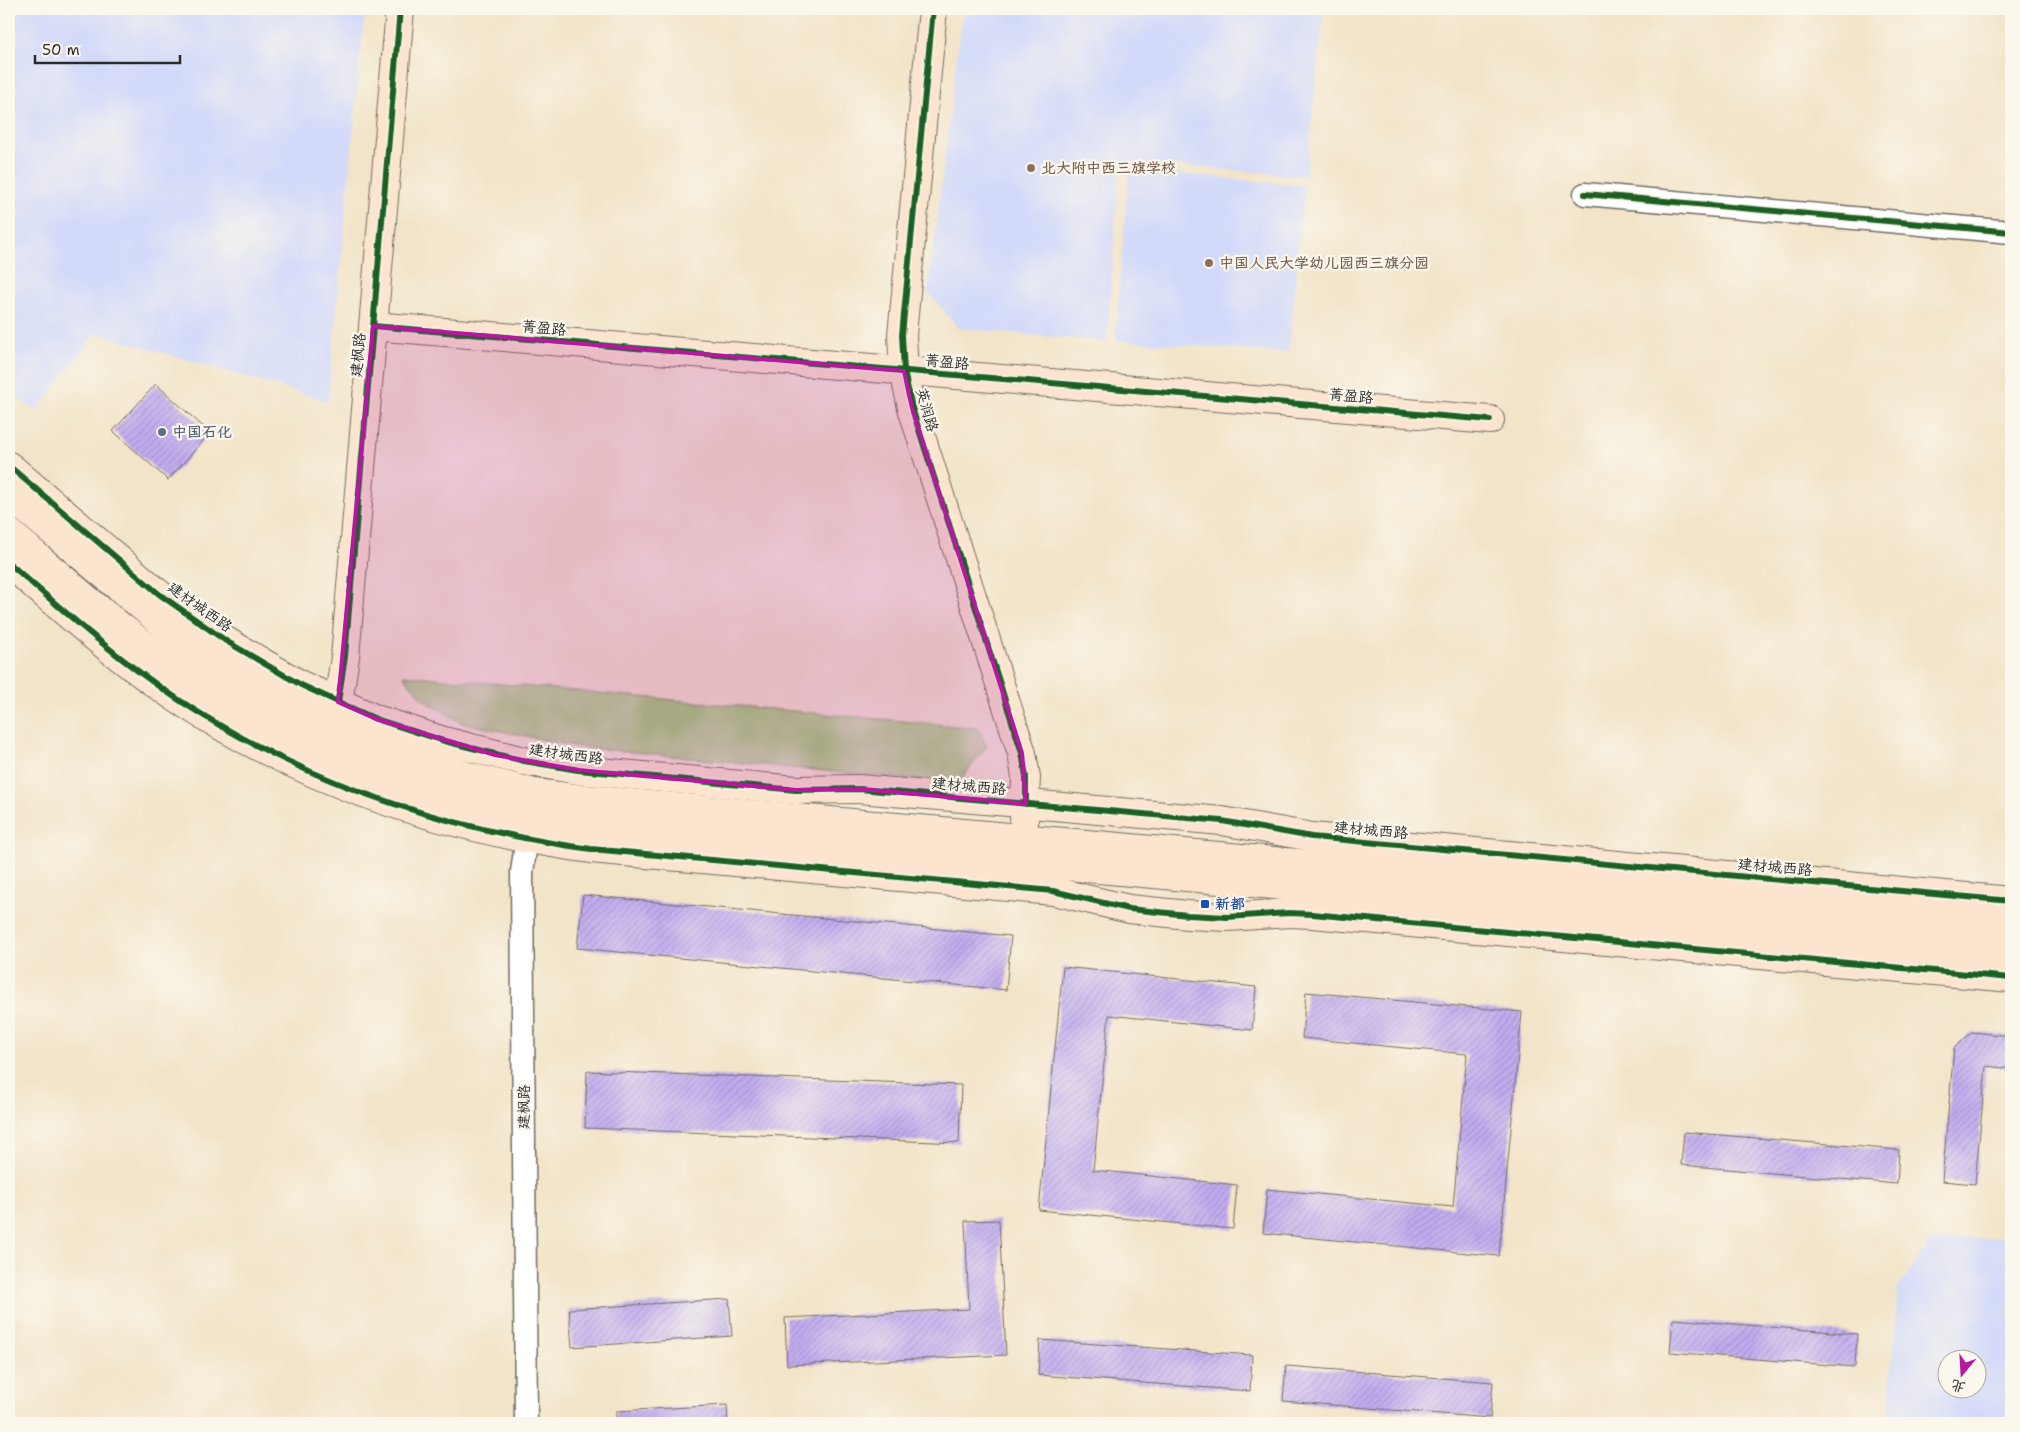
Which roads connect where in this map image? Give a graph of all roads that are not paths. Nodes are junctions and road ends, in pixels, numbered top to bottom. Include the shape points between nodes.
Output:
1 (400, 9) edge
2 (933, 9) edge
3 (1585, 194) dead end
4 (2011, 232) edge
5 (373, 326) junction
6 (904, 370) junction
7 (1490, 420) dead end
8 (9, 466) edge
9 (9, 495) edge
10 (9, 532) edge
11 (9, 563) edge
12 (338, 702) junction
13 (376, 719) junction
14 (467, 776) junction
15 (533, 803) junction
16 (1026, 804) junction
17 (526, 840) junction
18 (1022, 850) junction
19 (2011, 901) edge
20 (2011, 927) edge
21 (2011, 953) edge
22 (2011, 978) edge
23 (526, 1423) edge

1 - 5 street, 建枫路
2 - 6 street, 英润路 via 902,335
3 - 4 street
5 - 6 street, 菁盈路
5 - 12 street, 建枫路 via 345,658
6 - 7 street, 菁盈路
6 - 16 street, 英润路 via 912,408 1022,753
8 - 12 street, 建材城西路 via 191,618 262,663
9 - 14 street via 140,608 230,673 326,724
10 - 15 street via 140,642 177,669 254,715 324,750 376,771 456,796
11 - 17 street via 119,657 178,699 249,742 323,778 392,804 460,825
12 - 13 street, 建材城西路
13 - 14 street via 398,728 448,767
13 - 16 street, 建材城西路 via 495,755 578,770 796,790 860,789
14 - 15 street
15 - 17 street, 建枫路
15 - 18 street
16 - 18 street, 英润路
16 - 19 street, 建材城西路 via 1222,821 1330,839
17 - 22 street via 591,849 1053,891 1130,909 1188,915 1312,914
17 - 23 street, 建枫路 via 522,872
18 - 20 street
18 - 21 street

